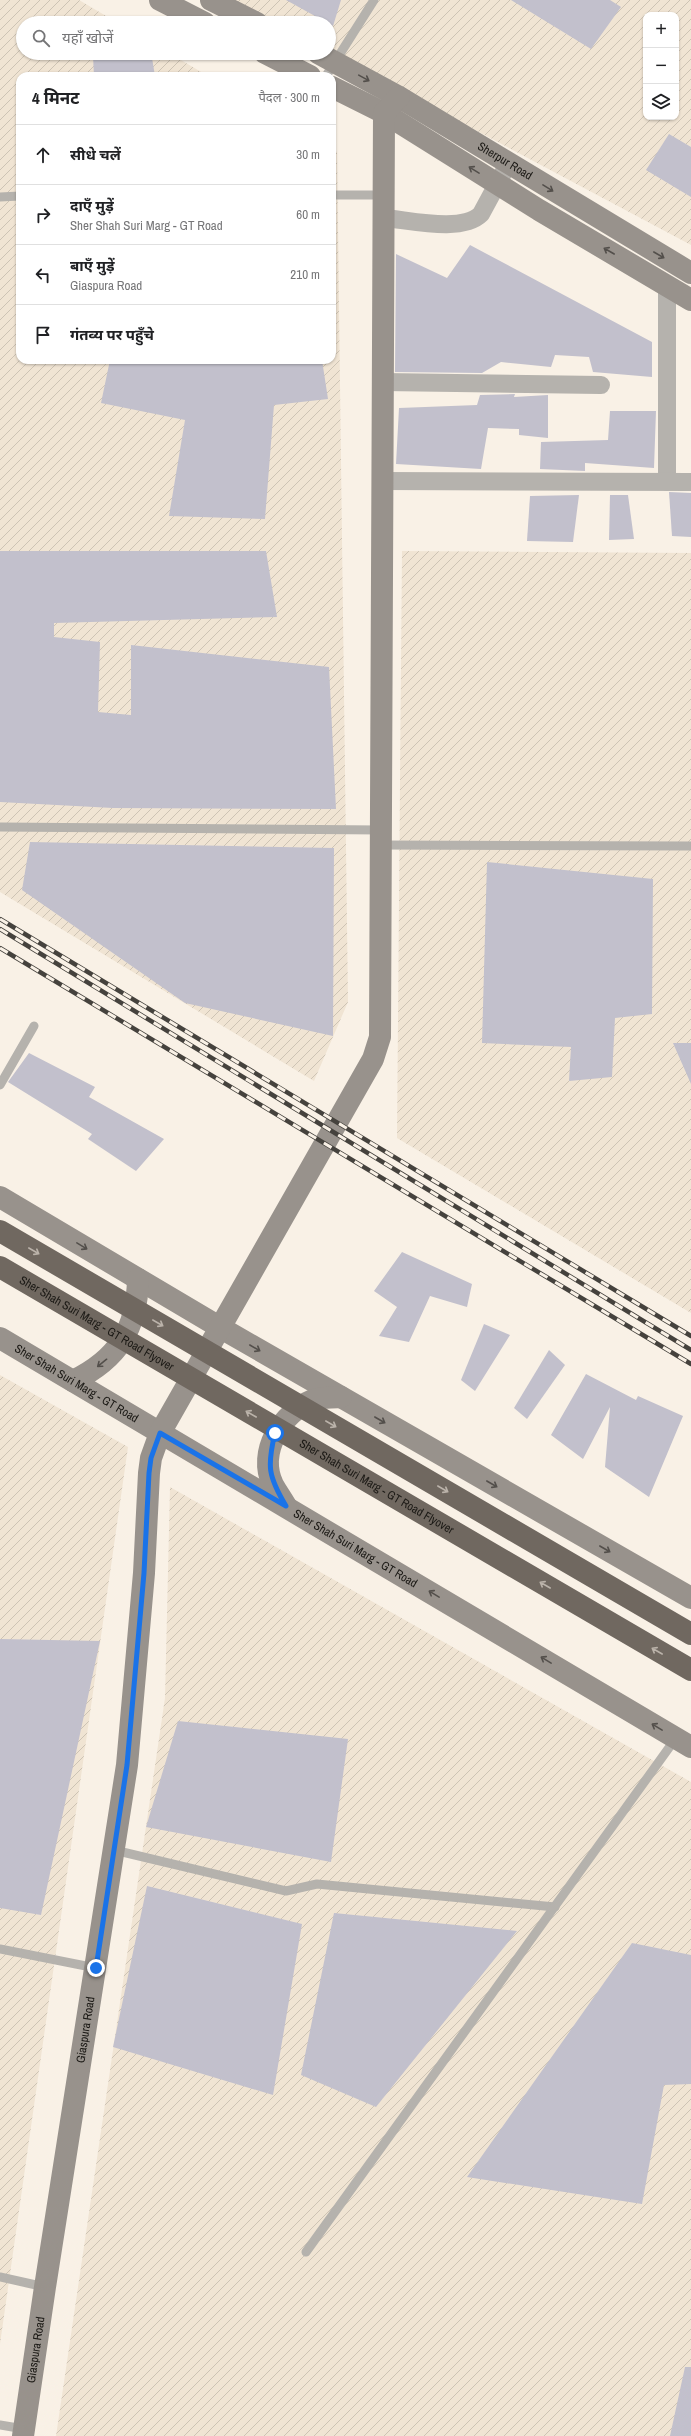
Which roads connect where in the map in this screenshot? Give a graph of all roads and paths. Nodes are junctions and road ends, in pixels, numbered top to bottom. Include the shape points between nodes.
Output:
1 (160, 0) edge
2 (208, 0) edge
3 (211, 0) edge
4 (374, 0) edge
5 (191, 16) edge
6 (203, 16) edge
7 (243, 16) edge
8 (336, 51) edge
9 (278, 60) edge
10 (326, 64) edge
11 (302, 72) edge
12 (336, 89) edge
13 (399, 97) junction
14 (384, 113) junction
15 (508, 164) junction
16 (497, 184) junction
17 (336, 195) edge
18 (384, 195) junction
19 (16, 196) edge
20 (0, 197) edge
21 (384, 218) junction
22 (691, 273) edge
23 (667, 286) junction
24 (691, 300) edge
25 (383, 382) junction
26 (601, 385) dead end
27 (383, 481) junction
28 (667, 482) junction
29 (691, 482) edge
30 (0, 827) edge
31 (381, 838) junction
32 (691, 846) edge
33 (34, 1026) dead end
34 (0, 1085) edge
35 (0, 1197) edge
36 (0, 1231) edge
37 (0, 1267) edge
38 (138, 1279) junction
39 (221, 1328) junction
40 (0, 1338) edge
41 (73, 1381) junction
42 (341, 1397) junction
43 (160, 1433) junction
44 (286, 1506) junction
45 (691, 1598) edge
46 (691, 1634) edge
47 (691, 1670) edge
48 (684, 1742) edge
49 (114, 1850) junction
50 (555, 1906) junction
51 (0, 1949) edge
52 (96, 1968) junction
53 (306, 2252) dead end
54 (0, 2276) edge
55 (45, 2287) junction
56 (0, 2425) edge
57 (24, 2433) edge

1 - 5 street
2 - 6 street
3 - 7 street
4 - 8 lane
9 - 11 street
10 -> 13 street, Sherpur Road
12 - 14 street, Sherpur Road
13 - 14 street
13 - 15 street, Sherpur Road
16 -> 14 street, Sherpur Road
14 - 18 street, Giaspura Road
15 - 16 street
15 -> 22 street, Sherpur Road
16 - 21 street via 482,214 465,224
23 -> 16 street, Sherpur Road
17 - 18 lane
18 - 21 street, Giaspura Road
19 - 20 lane
21 - 25 street, Giaspura Road
23 - 24 street, Sherpur Road
23 - 28 street
25 - 26 street
25 - 27 street, Giaspura Road
27 - 28 street
27 - 31 street, Giaspura Road
28 - 29 street
30 - 31 lane
31 - 32 lane
31 - 39 street, Giaspura Road via 378,1048
33 - 34 lane
35 -> 38 street
36 -> 46 highway
47 -> 37 highway, Sher Shah Suri Marg - GT Road Flyover
38 - 39 street
38 -> 41 street via 134,1314 122,1341 109,1358
39 -> 42 street
39 - 43 street, Giaspura Road
40 - 41 street, Sher Shah Suri Marg - GT Road
41 - 43 street, Sher Shah Suri Marg - GT Road
42 - 44 street via 314,1400 297,1409 275,1433 269,1458 272,1484
42 -> 45 street
43 - 44 street, Sher Shah Suri Marg - GT Road
43 - 49 street, Giaspura Road via 151,1458 149,1473 144,1573 127,1765
48 -> 44 street, Sher Shah Suri Marg - GT Road
48 - 50 lane
49 - 50 lane via 286,1891 325,1884
49 - 52 street, Giaspura Road
50 - 53 lane
51 - 52 lane
52 - 55 street, Giaspura Road
54 - 55 lane
55 - 57 street, Giaspura Road
56 - 57 lane

